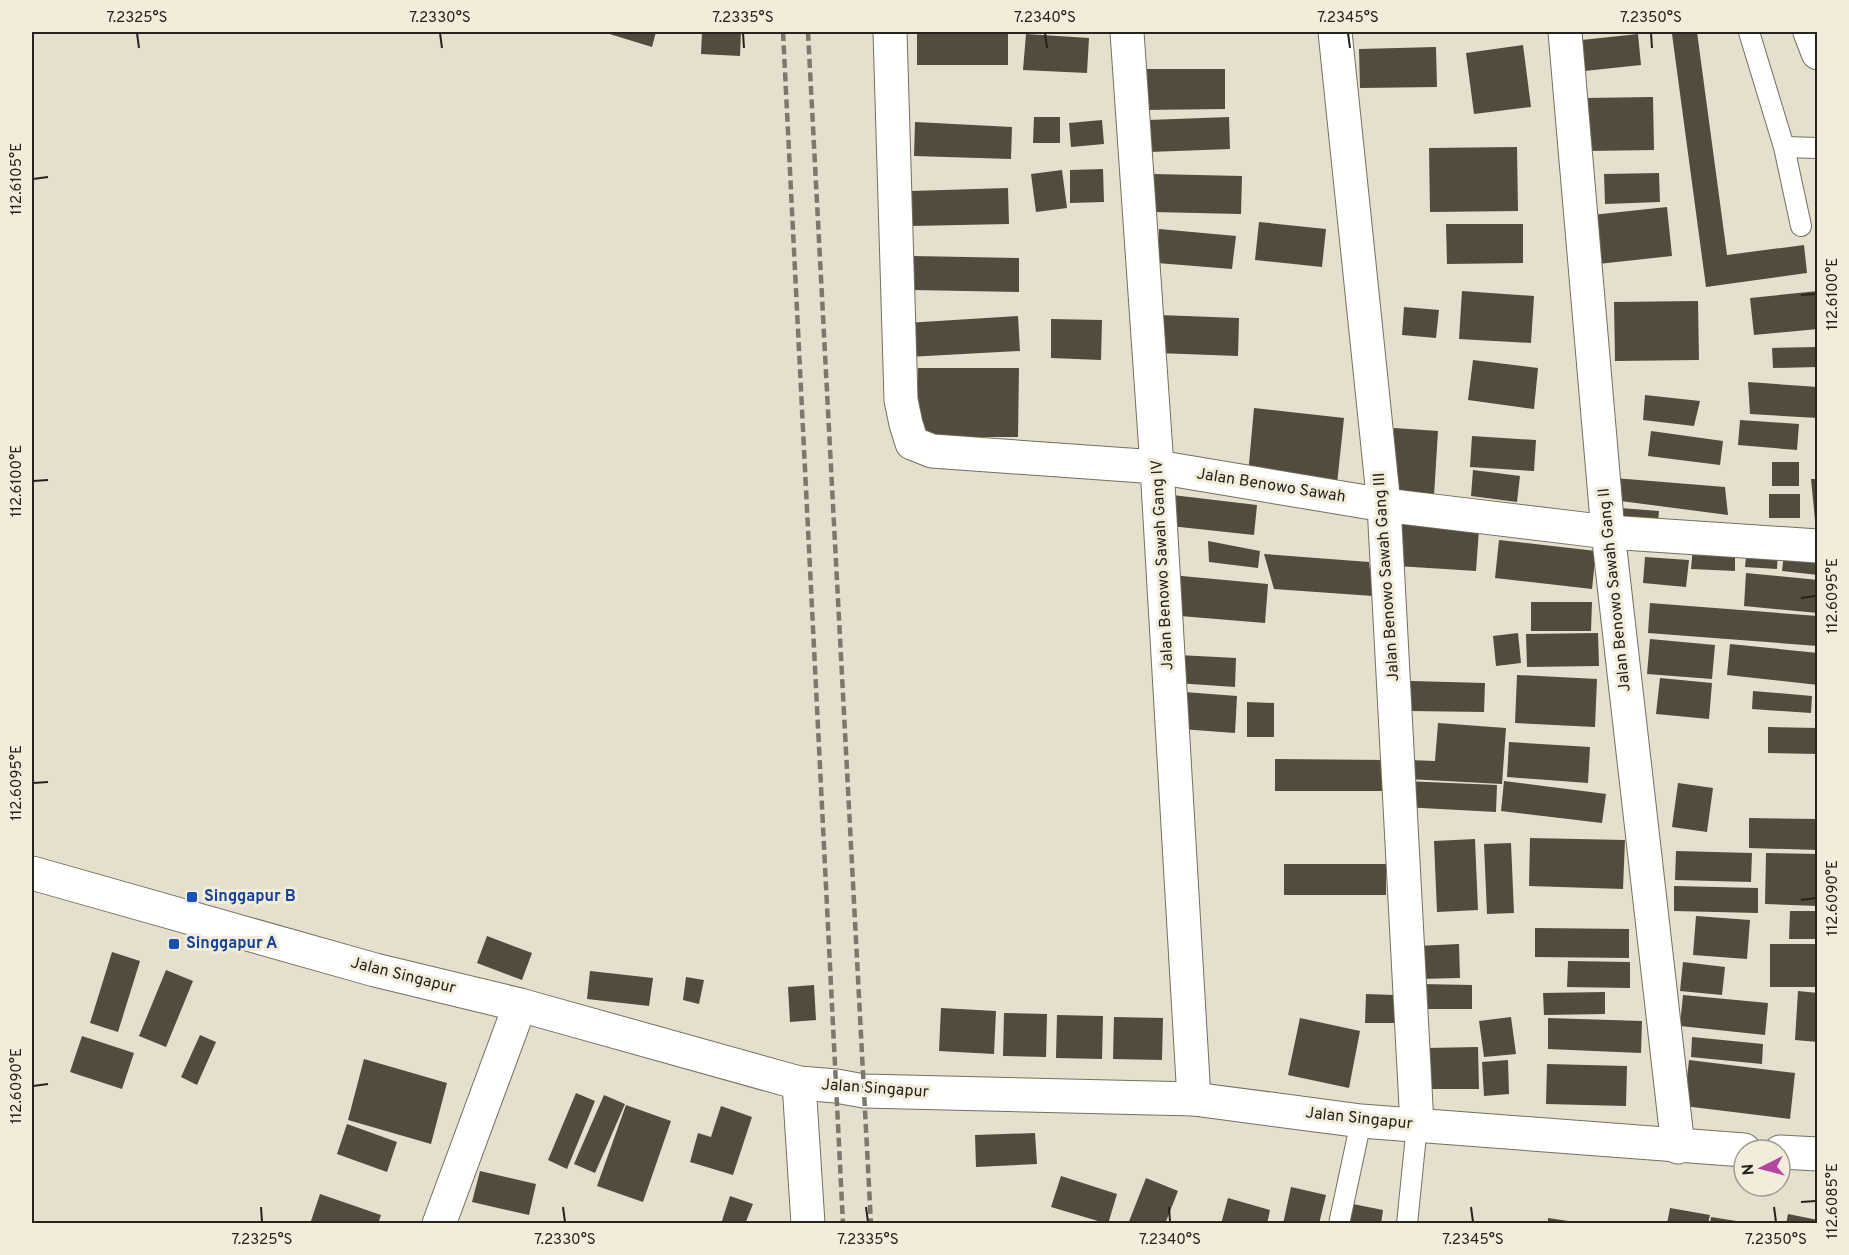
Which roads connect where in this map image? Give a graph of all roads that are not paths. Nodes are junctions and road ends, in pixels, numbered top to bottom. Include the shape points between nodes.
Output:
1 (890, 32) edge
2 (1126, 32) edge
3 (1335, 32) edge
4 (1565, 32) edge
5 (1749, 32) edge
6 (1810, 32) edge
7 (1818, 53) edge
8 (1784, 147) junction
9 (1818, 148) edge
10 (1801, 226) dead end
11 (1157, 467) junction
12 (1384, 505) junction
13 (1608, 532) junction
14 (1818, 546) edge
15 (32, 873) edge
16 (520, 1005) junction
17 (799, 1083) junction
18 (1194, 1099) junction
19 (1361, 1121) junction
20 (1417, 1125) junction
21 (1678, 1147) junction
22 (1732, 1149) edge
23 (1792, 1153) edge
24 (1818, 1154) edge
25 (439, 1224) edge
26 (808, 1224) edge
27 (1339, 1224) edge
28 (1407, 1224) edge

1 - 11 street, Jalan Benowo Sawah via 901,400 912,443 932,451
2 - 11 street, Jalan Benowo Sawah Gang IV
3 - 12 street, Jalan Benowo Sawah Gang III
4 - 13 street, Jalan Benowo Sawah Gang II
5 - 8 lane
6 - 7 street
8 - 9 lane
8 - 10 lane
11 - 12 street, Jalan Benowo Sawah
11 - 18 street, Jalan Benowo Sawah Gang IV
12 - 13 street, Jalan Benowo Sawah
12 - 20 street, Jalan Benowo Sawah Gang III
13 - 14 street, Jalan Benowo Sawah
13 - 21 street, Jalan Benowo Sawah Gang II
15 - 16 street, Jalan Singapur via 375,970
16 - 17 street, Jalan Singapur
16 - 25 street
17 - 18 street, Jalan Singapur via 864,1091
17 - 26 street
18 - 19 street, Jalan Singapur
19 - 20 street, Jalan Singapur
19 - 27 lane
20 - 21 street, Jalan Singapur
20 - 28 lane
21 - 22 street, Jalan Singapur
23 - 24 street

